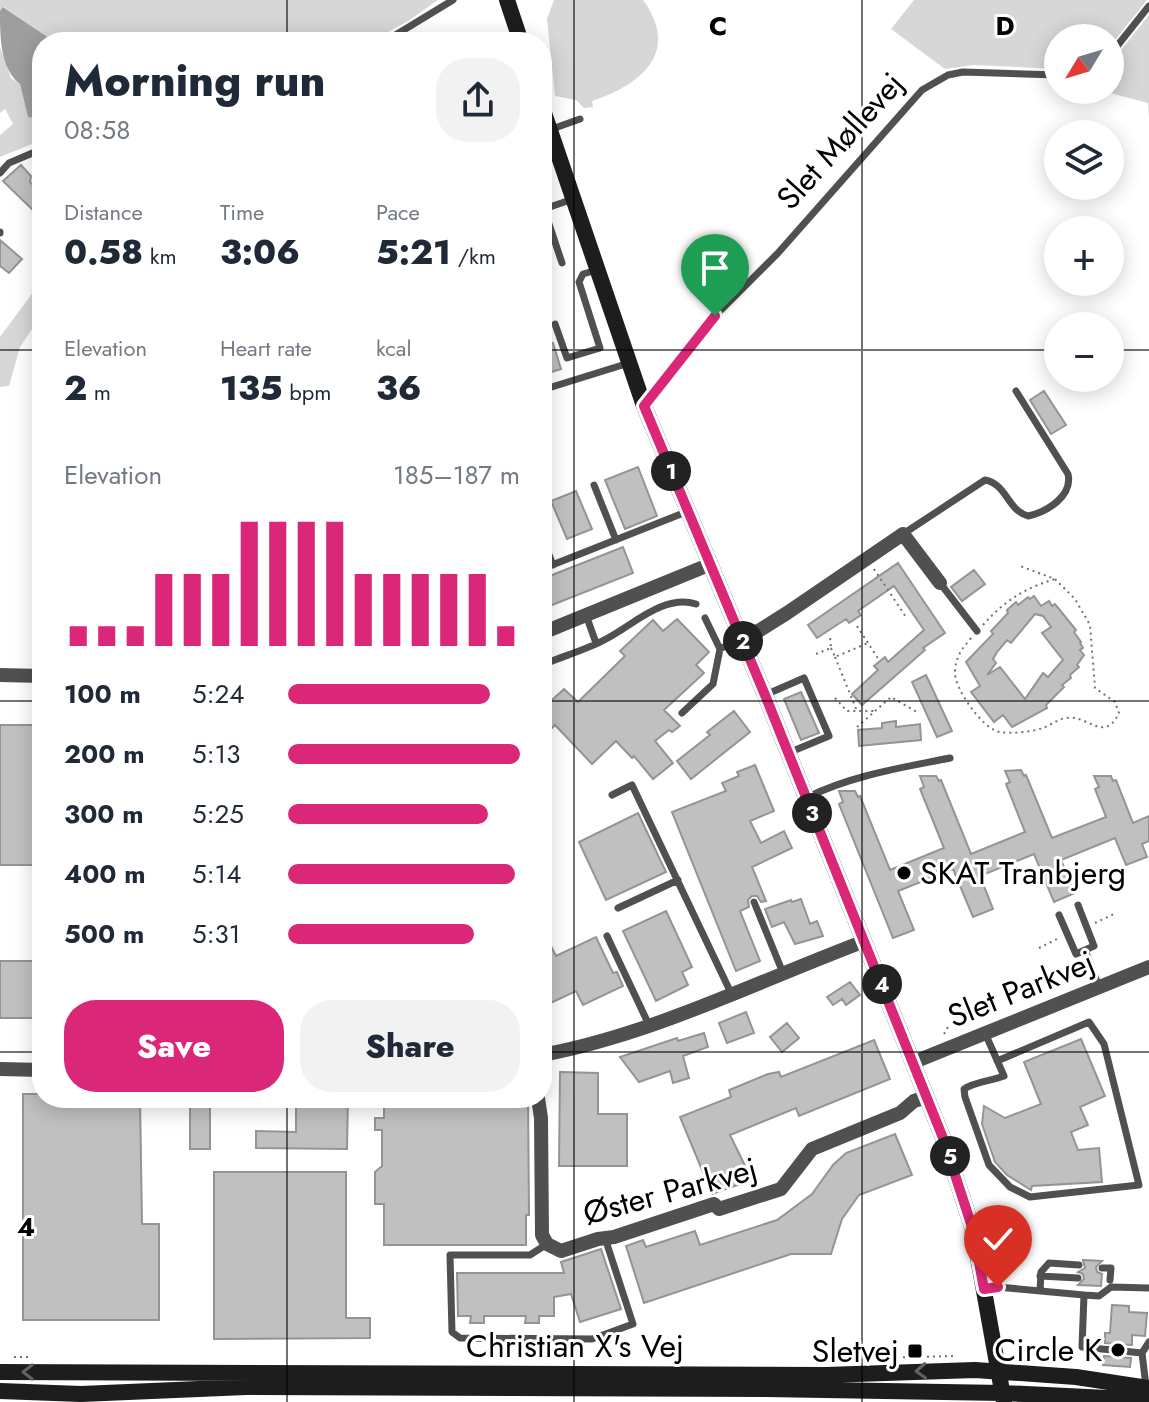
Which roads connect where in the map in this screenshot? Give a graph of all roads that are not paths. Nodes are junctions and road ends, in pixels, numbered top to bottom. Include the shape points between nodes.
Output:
1 (453, 0) edge
2 (507, 0) edge
3 (1149, 6) edge
4 (400, 32) edge
5 (518, 32) edge
6 (1124, 37) edge
7 (1044, 75) edge
8 (580, 119) dead end
9 (552, 129) edge
10 (552, 136) edge
11 (32, 153) edge
12 (0, 173) edge
13 (573, 199) junction
14 (552, 206) edge
15 (552, 233) edge
16 (562, 263) dead end
17 (597, 270) junction
18 (555, 324) dead end
19 (629, 363) junction
20 (552, 387) edge
21 (1016, 391) dead end
22 (644, 406) junction
23 (594, 485) dead end
24 (688, 511) junction
25 (903, 534) junction
26 (616, 540) junction
27 (711, 564) junction
28 (553, 565) edge
29 (940, 583) joint
30 (696, 604) dead end
31 (586, 615) junction
32 (705, 618) dead end
33 (552, 629) edge
34 (977, 631) road end
35 (741, 638) junction
36 (596, 643) junction
37 (720, 649) junction
38 (552, 661) edge
39 (0, 675) edge
40 (32, 676) edge
41 (765, 695) junction
42 (682, 713) dead end
43 (788, 753) junction
44 (950, 758) dead end
45 (612, 795) dead end
46 (806, 798) junction
47 (678, 880) junction
48 (754, 902) dead end
49 (1078, 905) dead end
50 (618, 908) dead end
51 (1059, 915) dead end
52 (607, 936) dead end
53 (865, 941) junction
54 (1085, 950) junction
55 (1149, 967) edge
56 (783, 973) junction
57 (1099, 987) junction
58 (731, 993) junction
59 (650, 1026) junction
60 (985, 1033) junction
61 (552, 1053) edge
62 (997, 1061) junction
63 (914, 1062) junction
64 (0, 1069) edge
65 (32, 1070) edge
66 (927, 1097) junction
67 (540, 1108) edge
68 (605, 1238) junction
69 (547, 1244) junction
70 (1079, 1265) dead end
71 (1102, 1268) dead end
72 (1040, 1276) junction
73 (1078, 1278) dead end
74 (1108, 1283) junction
75 (1149, 1288) edge
76 (984, 1289) junction
77 (1040, 1291) junction
78 (1084, 1295) junction
79 (1149, 1342) edge
80 (1142, 1353) junction
81 (999, 1371) junction
82 (0, 1372) edge
83 (56, 1372) junction
84 (246, 1373) junction
85 (0, 1391) edge
86 (1148, 1392) edge
87 (81, 1398) edge
88 (1004, 1398) edge

1 - 4 lane
2 - 5 main road
3 - 6 lane
7 - 22 lane, Slet Møllevej via 963,72 922,90 715,316
8 - 9 lane
10 - 13 main road
11 - 12 lane
13 - 14 lane
13 - 17 main road
15 - 16 lane
17 - 18 lane via 583,274 579,282 600,348 567,358
17 - 19 main road
19 - 20 lane
19 - 22 main road
21 - 25 lane via 1068,474 1067,493 1028,516 1017,511 996,483 985,480
22 - 24 main road
23 - 26 lane
24 - 26 lane
24 - 27 main road
25 - 29 street
25 - 35 street
26 - 28 lane
27 - 31 street
27 - 35 main road
29 - 34 lane
30 - 36 lane via 669,604
31 - 33 street
31 - 36 lane
32 - 37 lane
35 - 37 lane
35 - 41 main road
36 - 38 lane
37 - 42 lane via 713,684
39 - 40 street
41 - 43 main road
41 - 43 lane via 804,678 829,736
43 - 46 main road
44 - 46 lane via 865,775
45 - 47 lane via 632,785
46 - 53 main road
47 - 50 lane
47 - 58 lane
48 - 56 lane
49 - 54 lane via 1094,946
51 - 54 lane via 1076,954
52 - 59 lane
53 - 56 street
53 - 63 main road
54 - 57 lane
55 - 57 street, Slet Parkvej
56 - 58 street
57 - 60 street, Slet Parkvej
58 - 59 street
59 - 61 street
60 - 62 lane
60 - 63 street, Slet Parkvej
62 - 62 lane via 1004,1076 964,1089 989,1165 1010,1187 1030,1197 1139,1185 1104,1044 1089,1022
63 - 66 main road
64 - 65 street
66 - 68 street, Øster Parkvej via 812,1149 781,1189
66 - 76 main road via 973,1230
67 - 69 street, Øster Parkvej via 542,1235
68 - 69 street, Øster Parkvej via 561,1251
68 - 69 lane via 633,1324 592,1339 460,1338 452,1332 450,1255 530,1255
70 - 72 lane via 1049,1263
71 - 74 lane via 1111,1268
72 - 73 lane
72 - 77 lane
74 - 75 lane
74 - 78 lane via 1099,1296
76 - 77 lane
76 - 81 main road
77 - 78 lane
78 - 80 lane via 1082,1347
79 - 80 lane
80 - 86 lane
81 -> 84 main road, Christian X's Vej
81 - 86 main road, Christian X's Vej via 1076,1377
81 - 88 main road
83 -> 82 main road, Christian X's Vej
83 - 84 main road, Christian X's Vej
83 - 87 main road via 73,1381
84 - 87 main road via 93,1384 83,1389
85 - 87 main road, Christian X's Vej
86 - 88 main road, Christian X's Vej
87 - 88 main road, Christian X's Vej via 246,1387 765,1389

